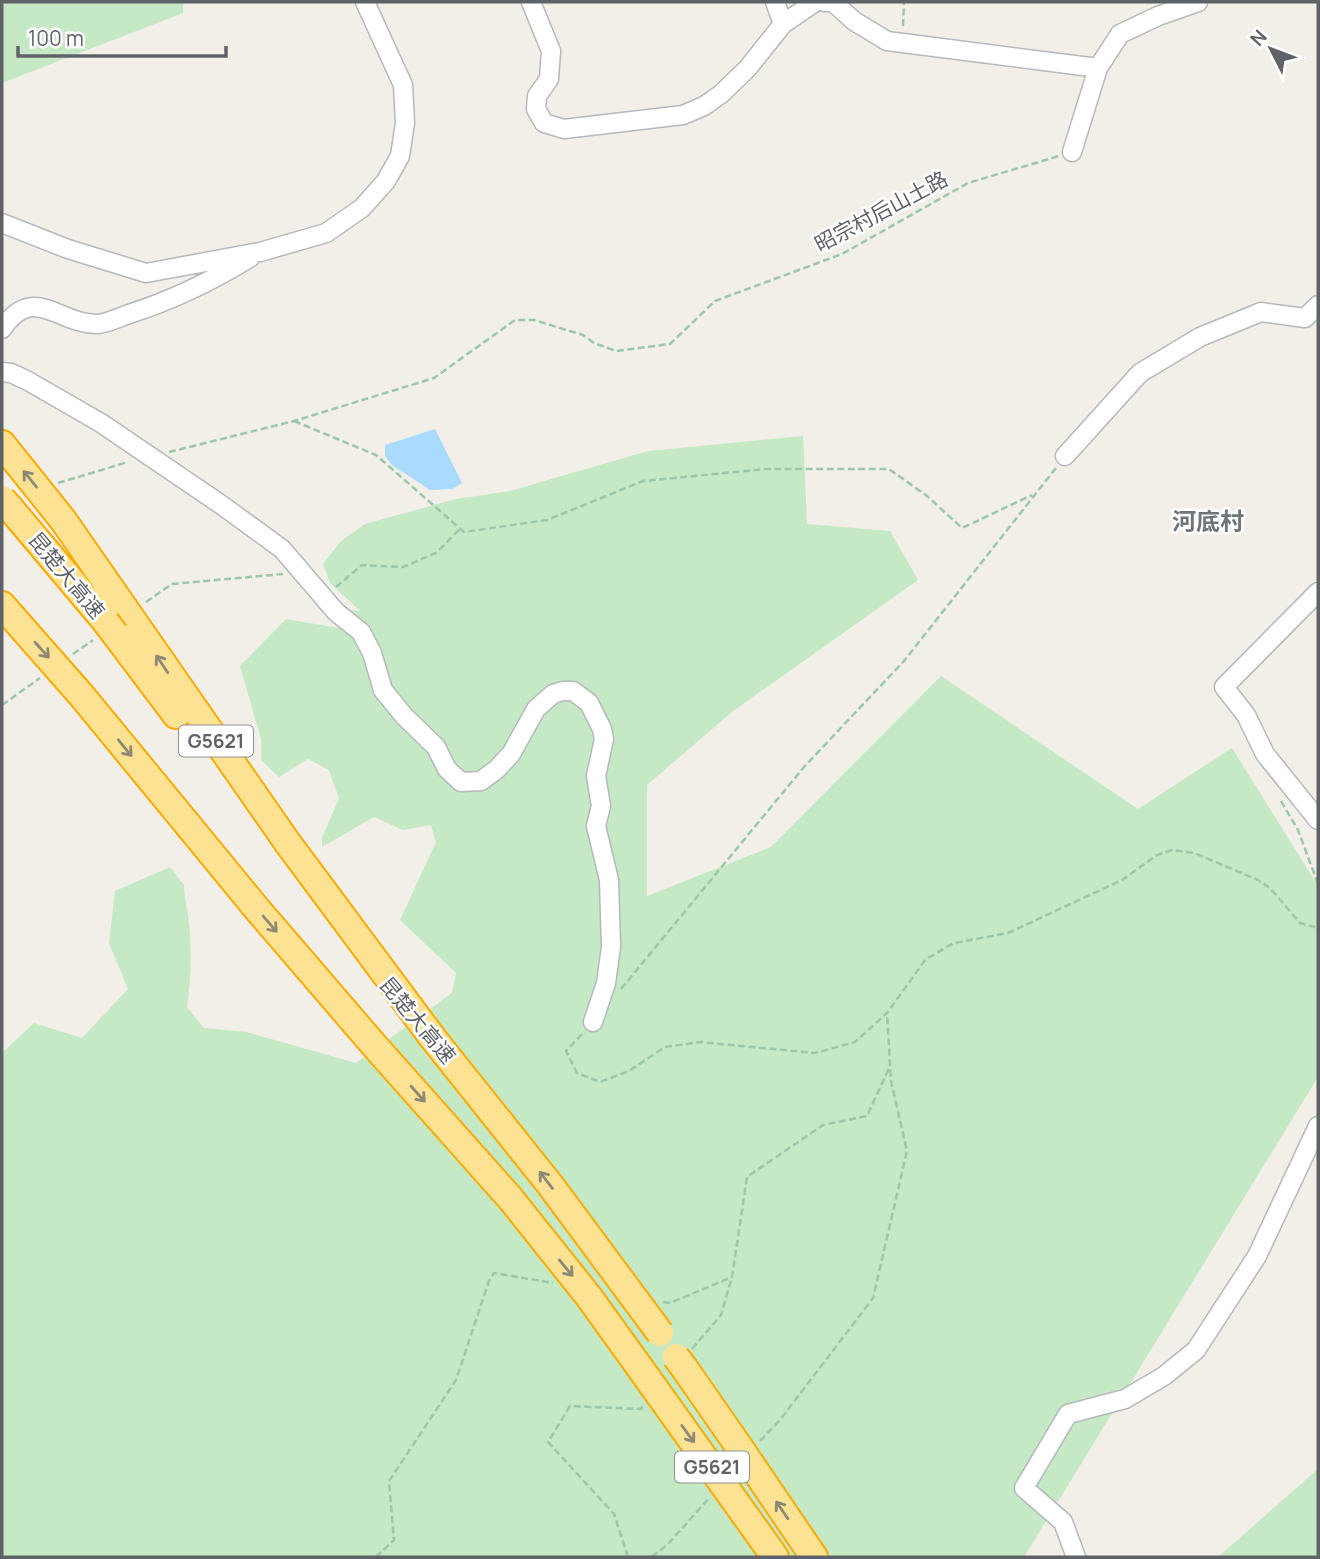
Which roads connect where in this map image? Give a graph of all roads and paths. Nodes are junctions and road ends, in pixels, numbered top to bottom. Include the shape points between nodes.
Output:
1 (365, 2) edge
2 (531, 2) edge
3 (775, 2) edge
4 (815, 2) edge
5 (824, 2) edge
6 (904, 2) edge
7 (1198, 2) edge
8 (783, 24) junction
9 (901, 43) junction
10 (1098, 68) junction
11 (1072, 152) joint
12 (2, 223) edge
13 (260, 251) junction
14 (1318, 305) edge
15 (2, 329) edge
16 (2, 372) edge
17 (2, 443) edge
18 (1066, 456) joint
19 (1036, 494) junction
20 (6, 503) edge
21 (460, 528) junction
22 (304, 573) junction
23 (1318, 592) edge
24 (342, 594) dead end
25 (145, 603) dead end
26 (2, 605) edge
27 (108, 630) junction
28 (73, 654) dead end
29 (48, 672) dead end
30 (2, 705) edge
31 (1280, 799) dead end
32 (1318, 820) edge
33 (1318, 884) edge
34 (1318, 928) edge
35 (618, 992) dead end
36 (887, 1013) junction
37 (593, 1022) joint
38 (432, 1037) junction
39 (1318, 1126) edge
40 (732, 1277) dead end
41 (683, 1360) junction
42 (647, 1391) junction
43 (749, 1454) junction
44 (716, 1490) dead end
45 (628, 1557) edge
46 (652, 1557) edge
47 (775, 1557) edge
48 (814, 1557) edge
49 (1076, 1557) edge

1 - 13 street via 403,85 405,123 400,156 362,208 326,233
2 - 8 street via 551,51 549,79 537,96 536,109 544,123 564,129 682,115 704,106 747,69
3 - 8 street
4 - 8 street
5 - 9 street via 833,2 887,41
6 - 9 path
7 - 10 street via 1120,34
9 - 10 street
10 - 11 street
11 - 21 path, 昭宗村后山土路 via 968,183 842,254 715,300 670,344 615,351 583,335 534,320 515,320 434,379 294,421 376,456
12 - 13 street via 146,273
13 - 15 street via 211,282 99,324 34,306 24,308
14 - 18 street via 1305,318 1261,312 1200,337 1140,373
16 - 22 street via 28,380 101,423 223,506 282,550
38 -> 17 highway, G5621 via 287,842 63,520
18 - 19 path
19 - 21 path via 962,528 890,469 766,469 643,481 548,520 464,532
19 - 35 path via 904,661 804,767
20 - 27 highway, 昆楚大高速 / G5621
21 - 24 path via 436,553 403,567 362,565 335,586
22 - 25 path via 172,584
22 - 37 street via 361,632 383,690 436,747 447,769 461,782 481,781 497,769 536,709 553,694 573,691 589,703 604,739 596,776 601,806 596,826 609,880 611,947 606,983
23 - 32 street via 1224,687 1246,715 1265,754
26 -> 42 highway, G5621, bridge via 257,909 510,1198 589,1297
27 - 28 path
27 - 38 highway, 昆楚大高速 / G5621
29 - 30 path
31 - 33 path via 1298,830
34 - 36 path via 1300,923 1258,880 1194,853 1172,850 1122,880 1008,933 954,943 936,953 926,959
36 - 37 path via 855,1042 815,1053 700,1042 665,1047 629,1072 600,1082 577,1073 566,1052
36 - 43 path via 891,1082 906,1151 873,1298
41 -> 38 highway, 昆楚大高速 / G5621, bridge
39 - 49 street via 1257,1256 1196,1349 1164,1376 1125,1399 1068,1414 1024,1488 1063,1522
40 - 41 path via 721,1315
41 - 43 highway, 昆楚大高速 / G5621
42 - 45 path via 641,1409 570,1406 548,1442 614,1514
42 -> 47 highway, G5621
48 -> 43 highway, 昆楚大高速 / G5621
44 - 46 path

